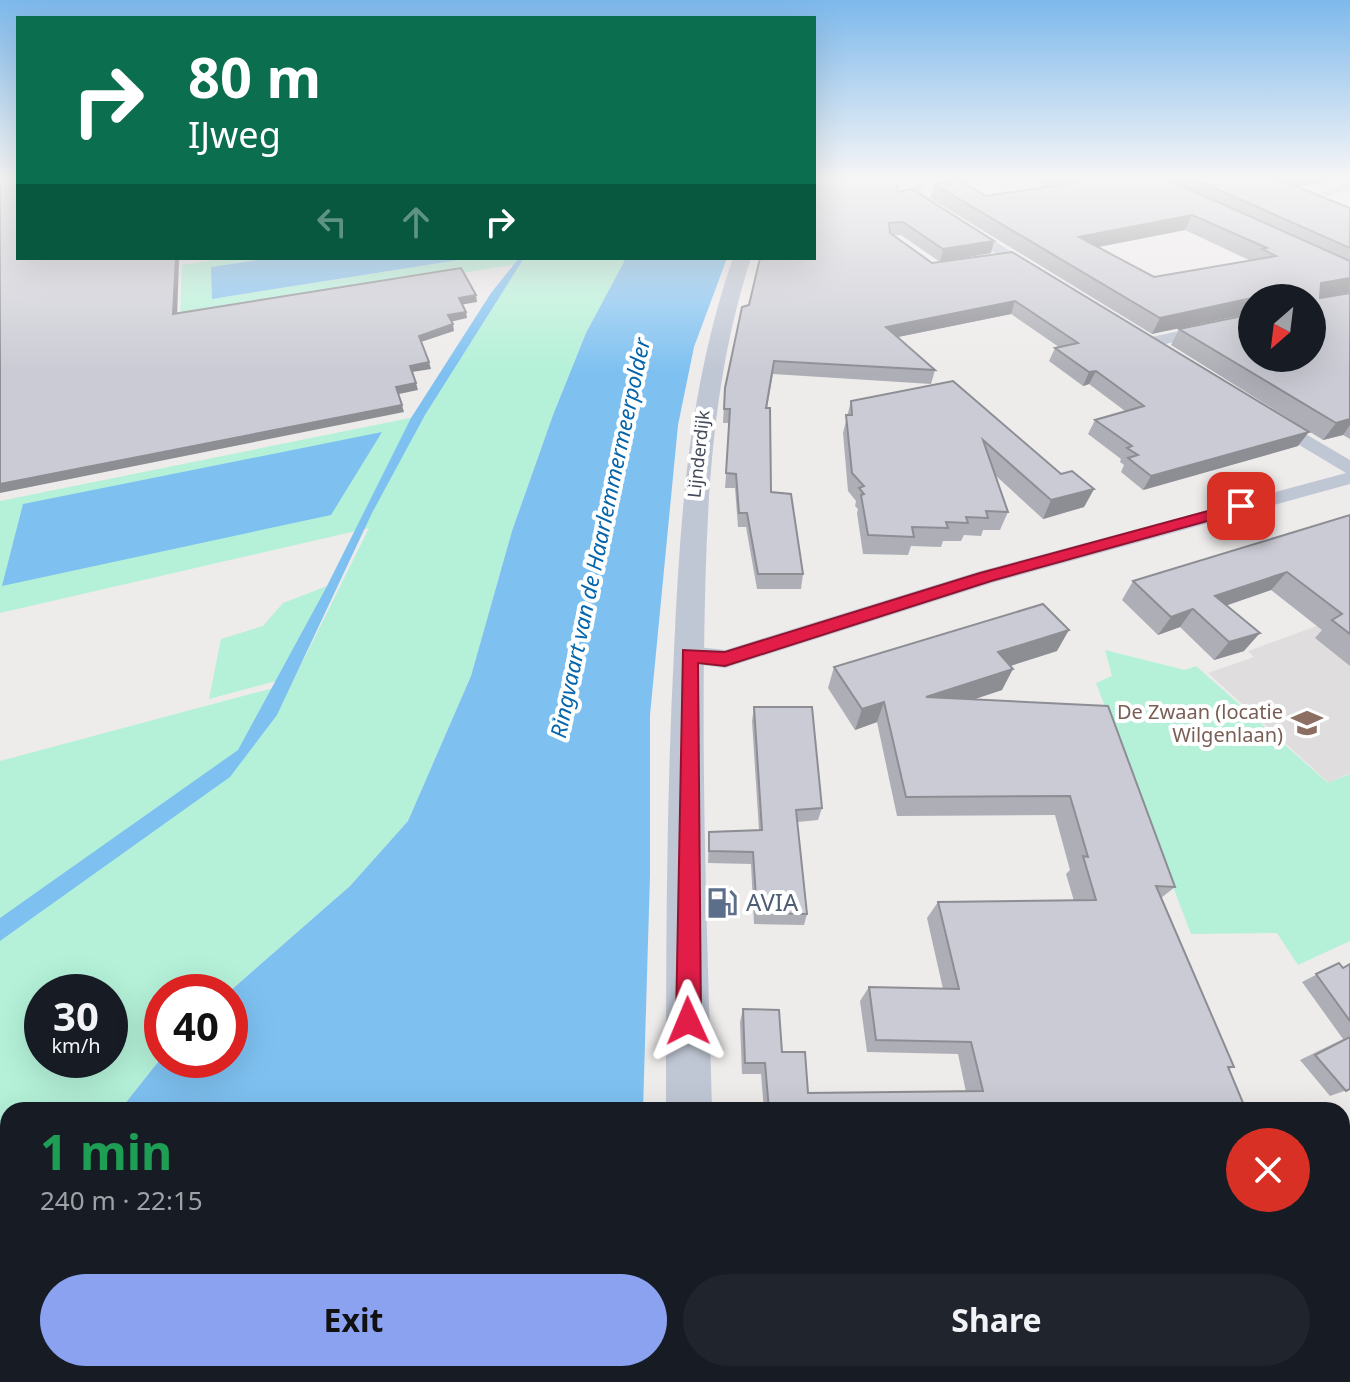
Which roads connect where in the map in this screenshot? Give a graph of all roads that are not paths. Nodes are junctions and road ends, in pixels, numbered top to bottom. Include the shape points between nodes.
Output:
1 (988, 242) edge
2 (1011, 257) junction
3 (741, 260) edge
4 (981, 262) edge
5 (1048, 281) edge
6 (1238, 322) edge
7 (1173, 359) edge
8 (1253, 409) edge
9 (1350, 468) edge
10 (1350, 478) edge
11 (689, 655) junction
12 (689, 1102) edge

1 - 2 street
2 - 4 street
2 - 5 street
3 - 11 street, Lijnderdijk via 717,340 702,421
6 - 7 street via 1141,339
8 - 9 street
10 - 11 street via 985,577 725,659
11 - 12 street, Lijnderdijk

